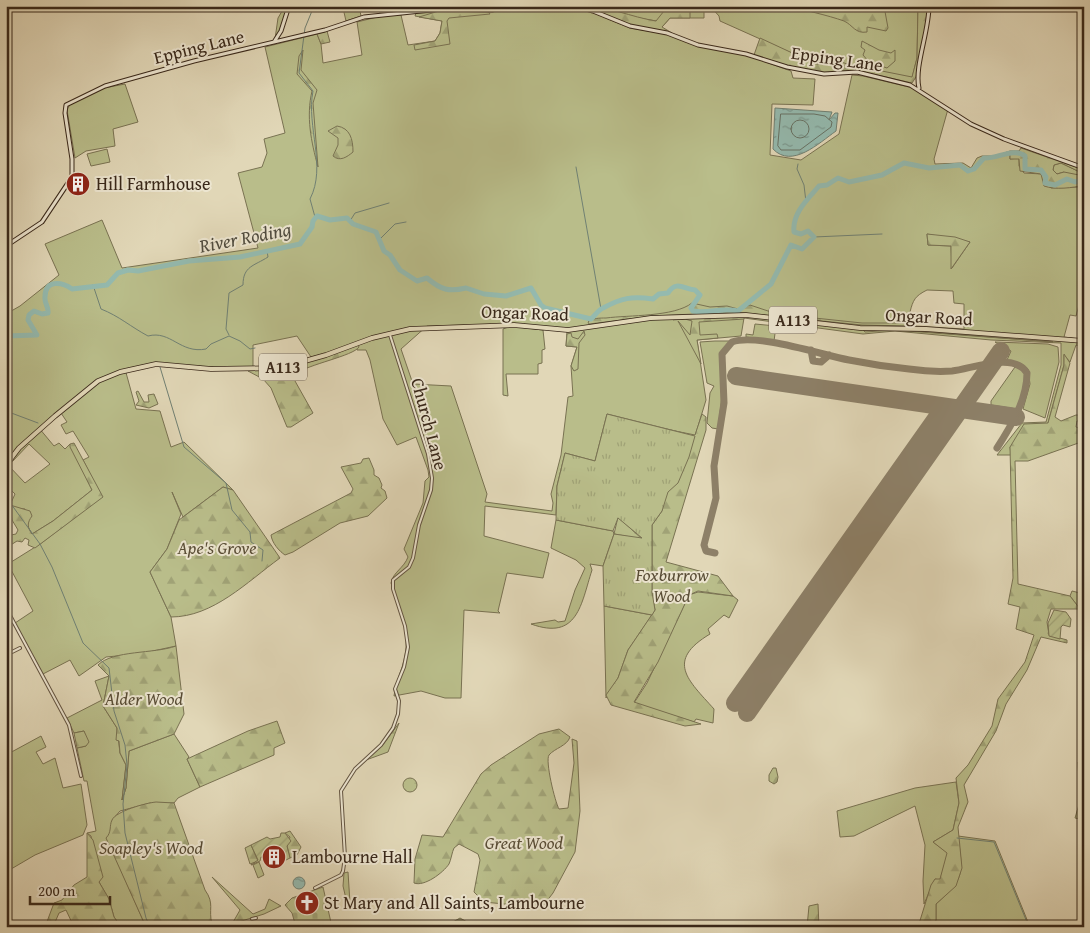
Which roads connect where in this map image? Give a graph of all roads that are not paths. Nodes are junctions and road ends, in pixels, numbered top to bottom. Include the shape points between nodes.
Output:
1 (289, 6) edge
2 (510, 6) edge
3 (576, 6) edge
4 (929, 6) edge
5 (282, 31) junction
6 (287, 39) junction
7 (273, 42) junction
8 (918, 80) junction
9 (910, 85) junction
10 (919, 89) junction
11 (1084, 168) edge
12 (6, 246) edge
13 (389, 333) junction
14 (1084, 341) edge
15 (6, 465) edge
16 (6, 608) edge
17 (13, 621) junction
18 (6, 624) edge
19 (20, 648) dead end
20 (6, 655) edge
21 (81, 776) dead end
22 (315, 888) dead end
23 (256, 918) dead end
24 (252, 919) dead end

1 - 5 street
2 - 6 street, Epping Lane via 489,10 388,13
3 - 9 street, Epping Lane via 630,26 667,33 698,45 746,54 787,67 824,74 857,72
4 - 8 street via 928,31
5 - 6 street
5 - 7 street
6 - 7 street, Epping Lane
7 - 12 street, Epping Lane via 105,86 67,104 65,113 72,176 42,222
8 - 9 street
8 - 10 street
9 - 10 street, Epping Lane
10 - 11 street, Epping Lane via 968,122 1004,139
13 - 14 main road, Ongar Road / A113 via 460,325 568,330 652,318 746,315 860,328 926,329
13 - 15 main road, Ongar Road / A113 via 280,368 220,369 156,364 112,375 55,416 19,448
13 - 22 street, Church Lane via 428,454 431,490 419,525 413,558 409,567 393,580 408,647 395,690 399,708 396,722 381,745 355,770 341,791 344,867 341,875
16 - 17 street
17 - 18 street
17 - 21 street via 69,725
19 - 20 street
23 - 24 street

